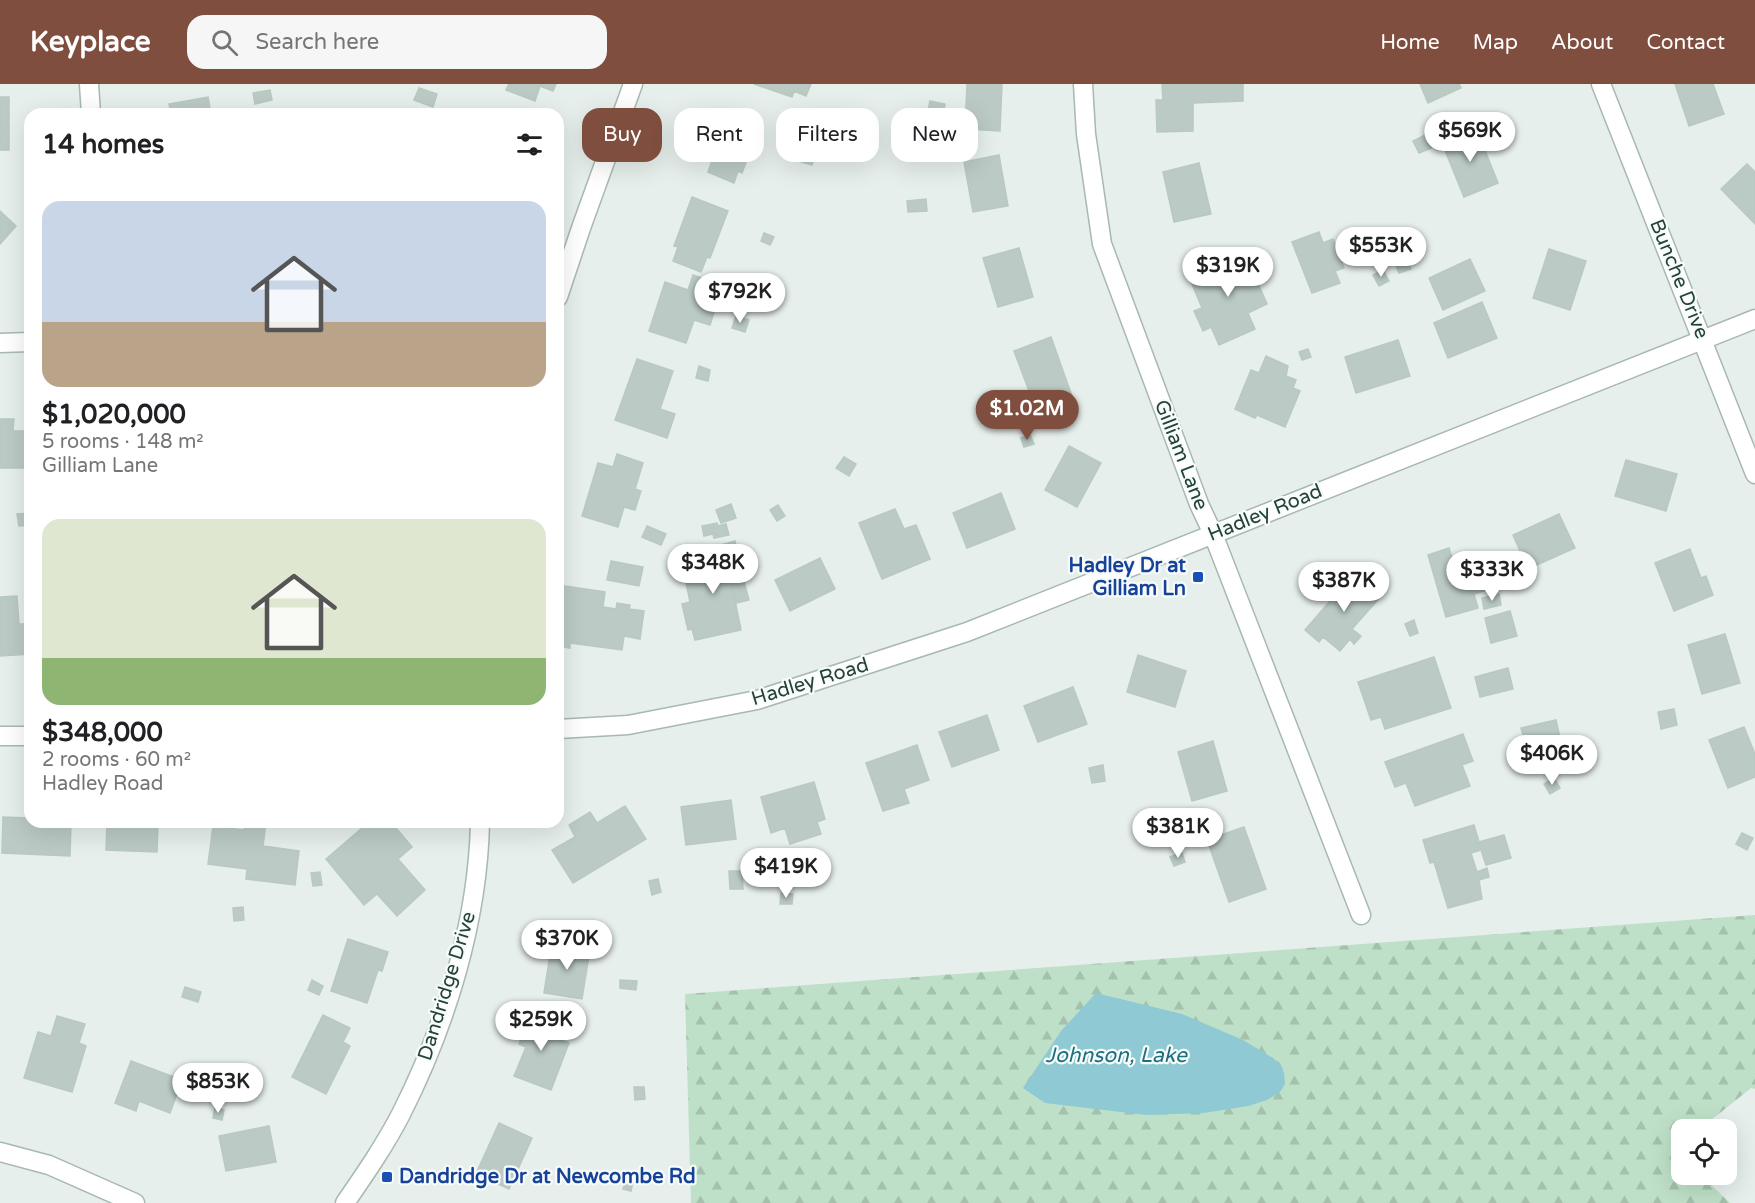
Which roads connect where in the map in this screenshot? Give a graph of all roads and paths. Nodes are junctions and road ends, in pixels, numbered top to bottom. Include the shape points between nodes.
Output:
1 (89, 84) edge
2 (633, 84) edge
3 (1083, 84) edge
4 (1601, 84) edge
5 (91, 108) edge
6 (564, 278) edge
7 (1755, 319) edge
8 (1703, 340) junction
9 (24, 342) edge
10 (0, 343) edge
11 (1755, 474) edge
12 (1213, 534) junction
13 (564, 729) edge
14 (0, 736) edge
15 (24, 736) edge
16 (479, 828) edge
17 (1361, 915) dead end
18 (0, 1152) edge
19 (135, 1203) edge
20 (345, 1203) edge

1 - 5 street
2 - 6 street
3 - 12 street, Gilliam Lane via 1102,244
4 - 8 street, Bunche Drive
7 - 8 street, Hadley Road
8 - 11 street, Bunche Drive
8 - 12 street, Hadley Road
9 - 10 street
12 - 13 street, Hadley Road via 967,632 757,700 628,725
12 - 17 street, Gilliam Lane
14 - 15 street
16 - 20 street, Dandridge Drive via 473,900 437,1031 400,1115
18 - 19 street via 49,1165

